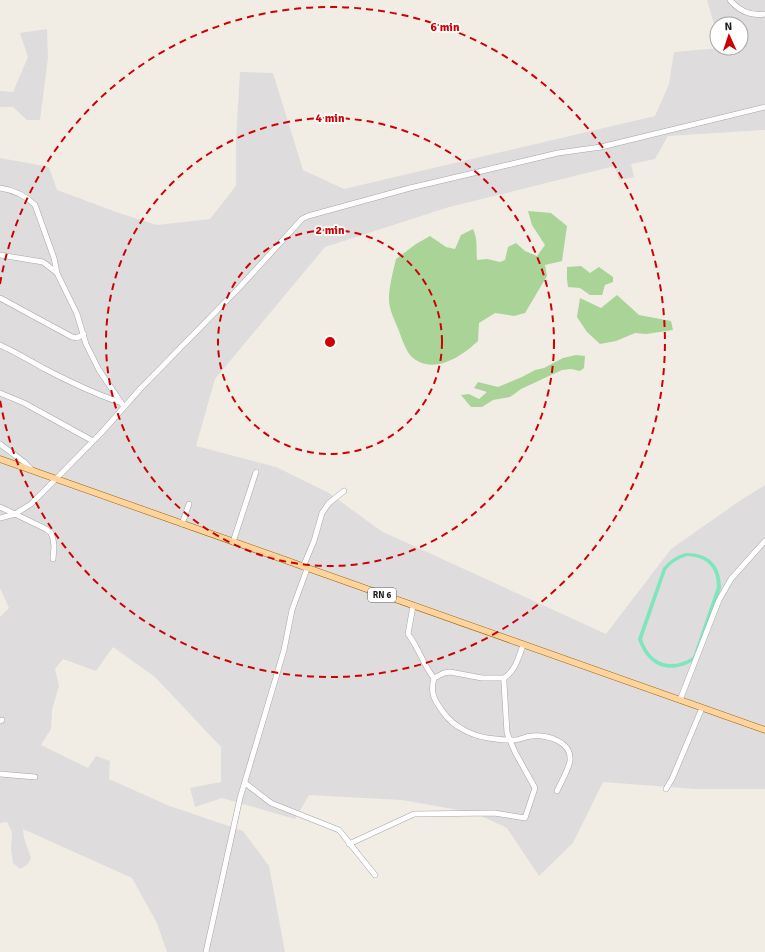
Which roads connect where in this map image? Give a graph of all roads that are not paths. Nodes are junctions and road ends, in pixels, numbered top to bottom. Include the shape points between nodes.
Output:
1 (730, 0) edge
2 (765, 14) edge
3 (765, 107) edge
4 (0, 188) edge
5 (0, 255) edge
6 (54, 258) junction
7 (43, 262) junction
8 (57, 273) junction
9 (0, 298) edge
10 (84, 334) junction
11 (0, 345) edge
12 (0, 393) edge
13 (119, 402) junction
14 (124, 407) junction
15 (93, 441) junction
16 (0, 444) edge
17 (0, 459) edge
18 (32, 470) junction
19 (256, 472) dead end
20 (55, 479) junction
21 (344, 491) dead end
22 (189, 504) dead end
23 (0, 507) edge
24 (15, 514) junction
25 (0, 518) edge
26 (182, 524) junction
27 (765, 541) edge
28 (232, 542) junction
29 (53, 559) dead end
30 (305, 568) junction
31 (413, 606) junction
32 (523, 645) junction
33 (434, 678) junction
34 (504, 678) junction
35 (680, 700) junction
36 (702, 708) junction
37 (765, 730) edge
38 (510, 739) junction
39 (0, 774) edge
40 (35, 777) dead end
41 (245, 783) junction
42 (666, 789) dead end
43 (557, 791) dead end
44 (349, 844) junction
45 (374, 875) dead end
46 (206, 952) edge

1 - 2 street via 749,14
3 - 14 street via 601,147 558,153 410,188 308,216 295,226
4 - 6 street via 29,198 35,205
5 - 7 street
6 - 7 street via 49,262
6 - 8 street
7 - 8 street
8 - 10 street
9 - 10 street via 72,337 77,338
10 - 13 street via 99,370
11 - 13 street via 87,390
12 - 15 street via 24,403
13 - 14 street
14 - 15 street
15 - 20 street
16 - 18 street
17 - 18 main road, RN 6
18 - 20 main road, RN 6
19 - 28 street
20 - 24 street via 39,496
20 - 26 main road, RN 6
21 - 30 street via 322,513
22 - 26 street
23 - 24 street
24 - 25 street
24 - 29 street via 51,533 54,539
26 - 28 main road, RN 6
27 - 35 street via 731,579 719,600
28 - 30 main road, RN 6
30 - 31 main road, RN 6
30 - 41 street
31 - 32 main road, RN 6
31 - 33 street via 408,634 418,648 424,666
32 - 34 street via 516,664
32 - 35 main road, RN 6
33 - 34 street via 450,672 482,678
33 - 38 street via 432,695 453,724 477,735
34 - 38 street via 505,717
35 - 36 main road, RN 6
36 - 37 main road, RN 6
36 - 42 street
38 - 43 street via 546,737 565,744 570,761
38 - 44 street via 534,788 525,818 494,813 414,814
39 - 40 street
41 - 44 street via 271,803 339,830
41 - 46 street
44 - 45 street

